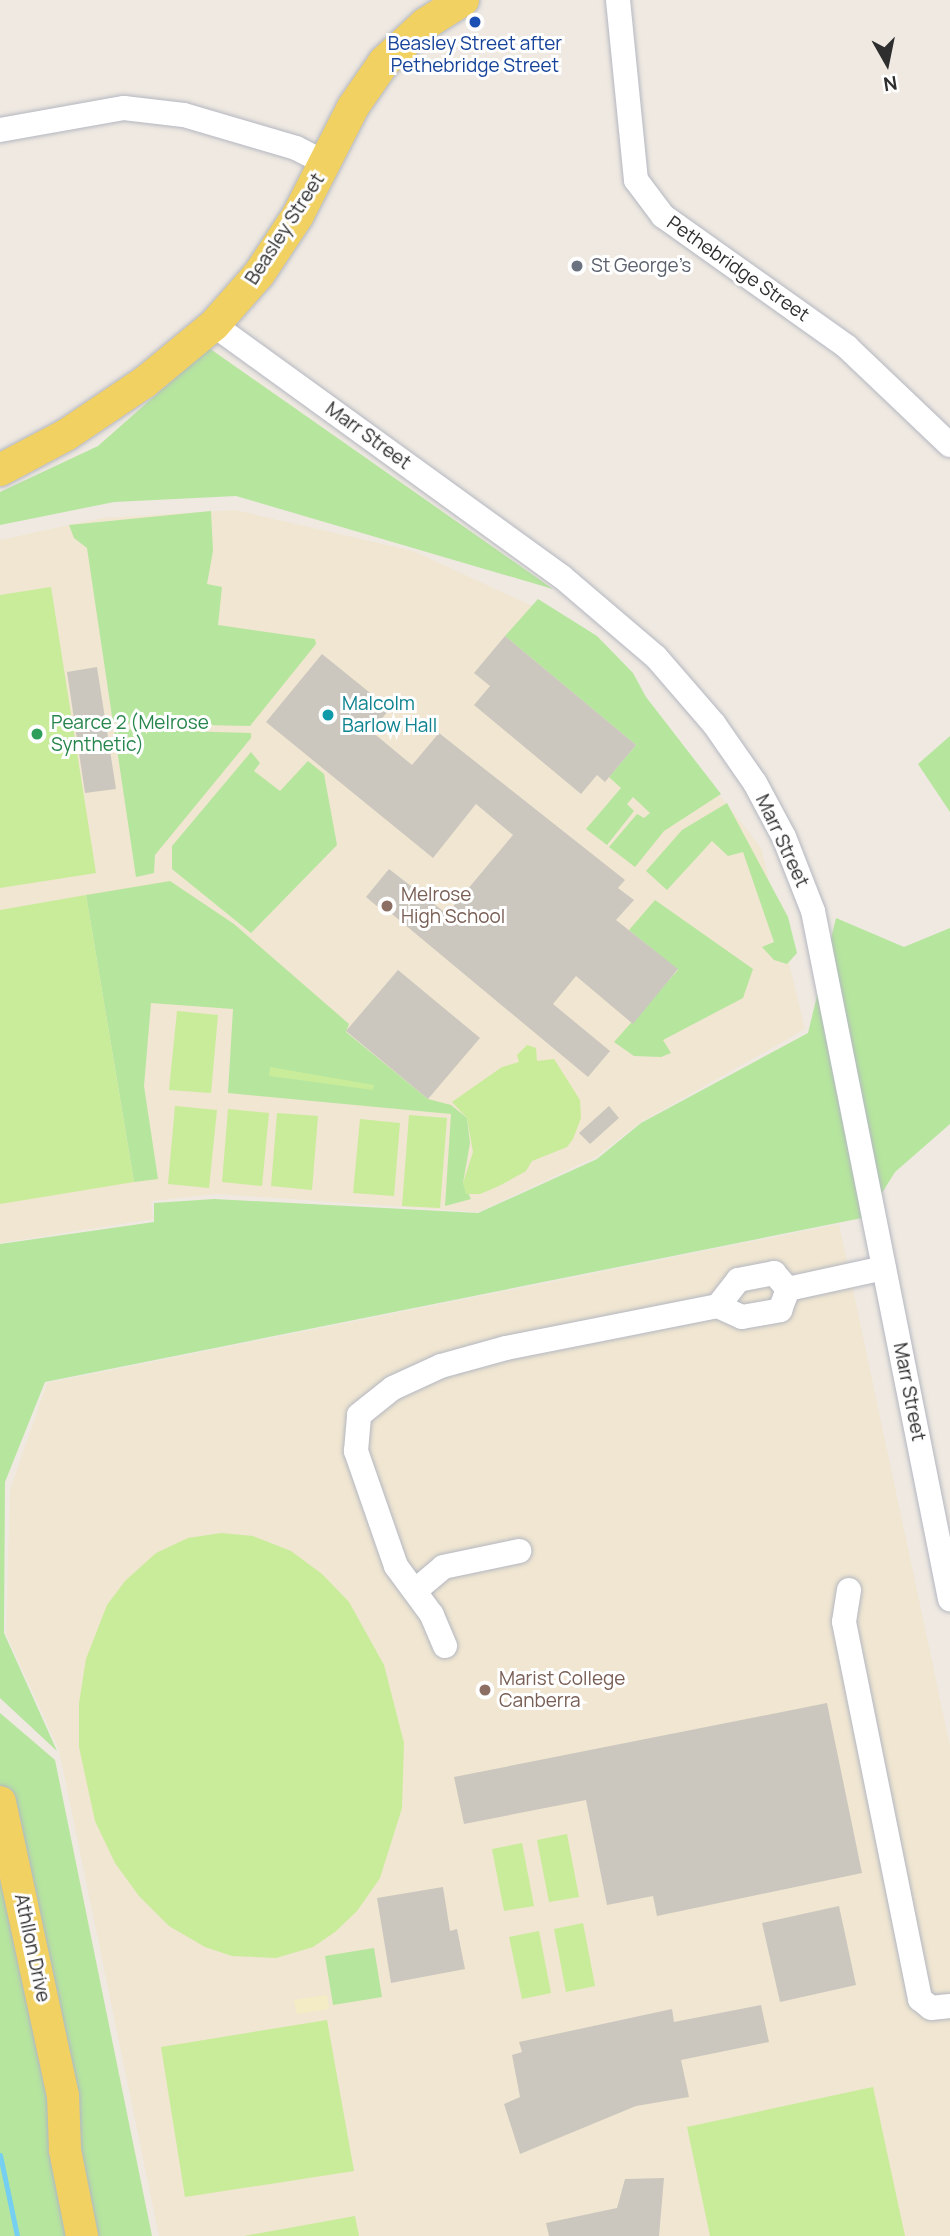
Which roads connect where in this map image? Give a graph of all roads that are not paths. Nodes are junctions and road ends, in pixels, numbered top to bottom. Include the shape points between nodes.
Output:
1 (463, 0) edge
2 (618, 0) edge
3 (0, 131) edge
4 (327, 164) junction
5 (214, 325) junction
6 (950, 445) edge
7 (0, 470) edge
8 (884, 1268) junction
9 (789, 1289) junction
10 (718, 1306) junction
11 (519, 1552) dead end
12 (416, 1590) junction
13 (849, 1590) dead end
14 (950, 1599) edge
15 (445, 1646) dead end
16 (0, 1802) edge
17 (950, 2006) edge
18 (85, 2234) edge

1 - 4 main road, Beasley Street via 425,24 384,62 353,107
2 - 6 street, Pethebridge Street via 636,180 649,198 663,216 697,242 847,347
3 - 4 street via 124,108 184,115 296,148
4 - 5 main road, Beasley Street via 259,274
5 - 7 main road, Beasley Street via 145,382 66,435
5 - 8 street, Marr Street via 561,576 656,657 714,724 755,783 813,911
8 - 9 street
8 - 14 street, Marr Street
9 - 10 street via 780,1310 742,1317
9 - 10 street via 774,1273 738,1280
10 - 12 street via 506,1348 441,1366 393,1388 359,1415 356,1451 396,1566
11 - 12 street via 443,1567
12 - 15 street
13 - 17 street via 844,1622 920,1999 932,2008
16 - 18 main road, Athllon Drive via 63,2095 65,2150

